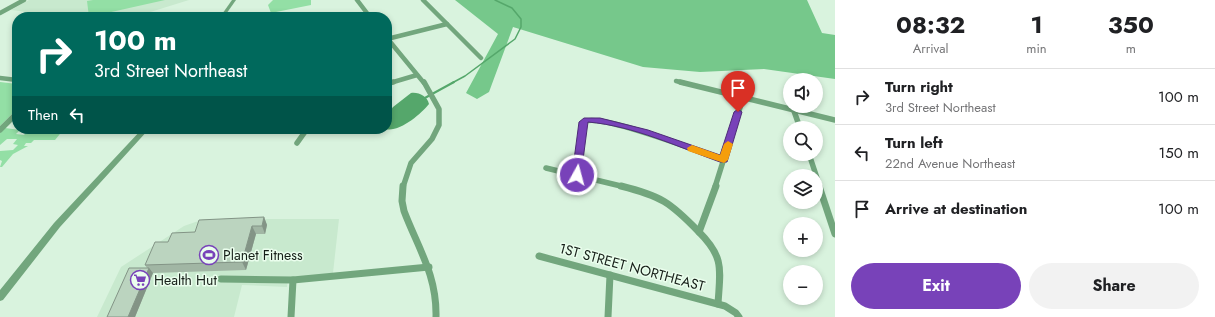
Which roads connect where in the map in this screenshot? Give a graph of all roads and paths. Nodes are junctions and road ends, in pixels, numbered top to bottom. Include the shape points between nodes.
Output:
1 (24, 0) edge
2 (234, 0) edge
3 (357, 0) edge
4 (424, 0) edge
5 (226, 12) edge
6 (366, 12) edge
7 (0, 13) edge
8 (447, 24) junction
9 (392, 38) edge
10 (392, 45) edge
11 (482, 58) dead end
12 (417, 75) junction
13 (0, 78) edge
14 (12, 79) edge
15 (676, 81) dead end
16 (392, 82) edge
17 (742, 98) junction
18 (783, 107) edge
19 (806, 113) edge
20 (12, 118) edge
21 (835, 120) edge
22 (0, 130) edge
23 (141, 134) edge
24 (303, 134) edge
25 (297, 143) dead end
26 (724, 160) junction
27 (811, 161) edge
28 (546, 168) dead end
29 (577, 175) junction
30 (700, 232) junction
31 (835, 234) edge
32 (539, 256) dead end
33 (429, 267) junction
34 (610, 275) junction
35 (221, 279) dead end
36 (293, 280) junction
37 (0, 297) edge
38 (718, 304) junction
39 (291, 317) edge
40 (436, 317) edge
41 (608, 317) edge
42 (739, 317) edge

1 - 7 street
2 - 5 street
3 - 6 street
4 - 8 street
8 - 9 street
8 - 11 street
10 - 12 street
12 - 16 street
12 - 33 street via 434,100 440,124 410,164 402,191 406,216
13 - 14 street
15 - 17 street
17 - 18 street
17 - 26 street
19 - 21 street
20 - 22 street
23 - 37 street via 57,225
24 - 25 street
26 - 29 street via 648,133 587,120 584,122
26 - 30 street
27 - 31 street
28 - 29 street
29 - 30 street via 658,196 673,205
30 - 38 street via 712,246 719,260
32 - 34 street, 1ST STREET NORTHEAST
33 - 36 street
33 - 40 street via 434,281
34 - 38 street, 1ST STREET NORTHEAST
34 - 41 street
35 - 36 street
36 - 39 street
38 - 42 street, 1ST STREET NORTHEAST via 730,308

